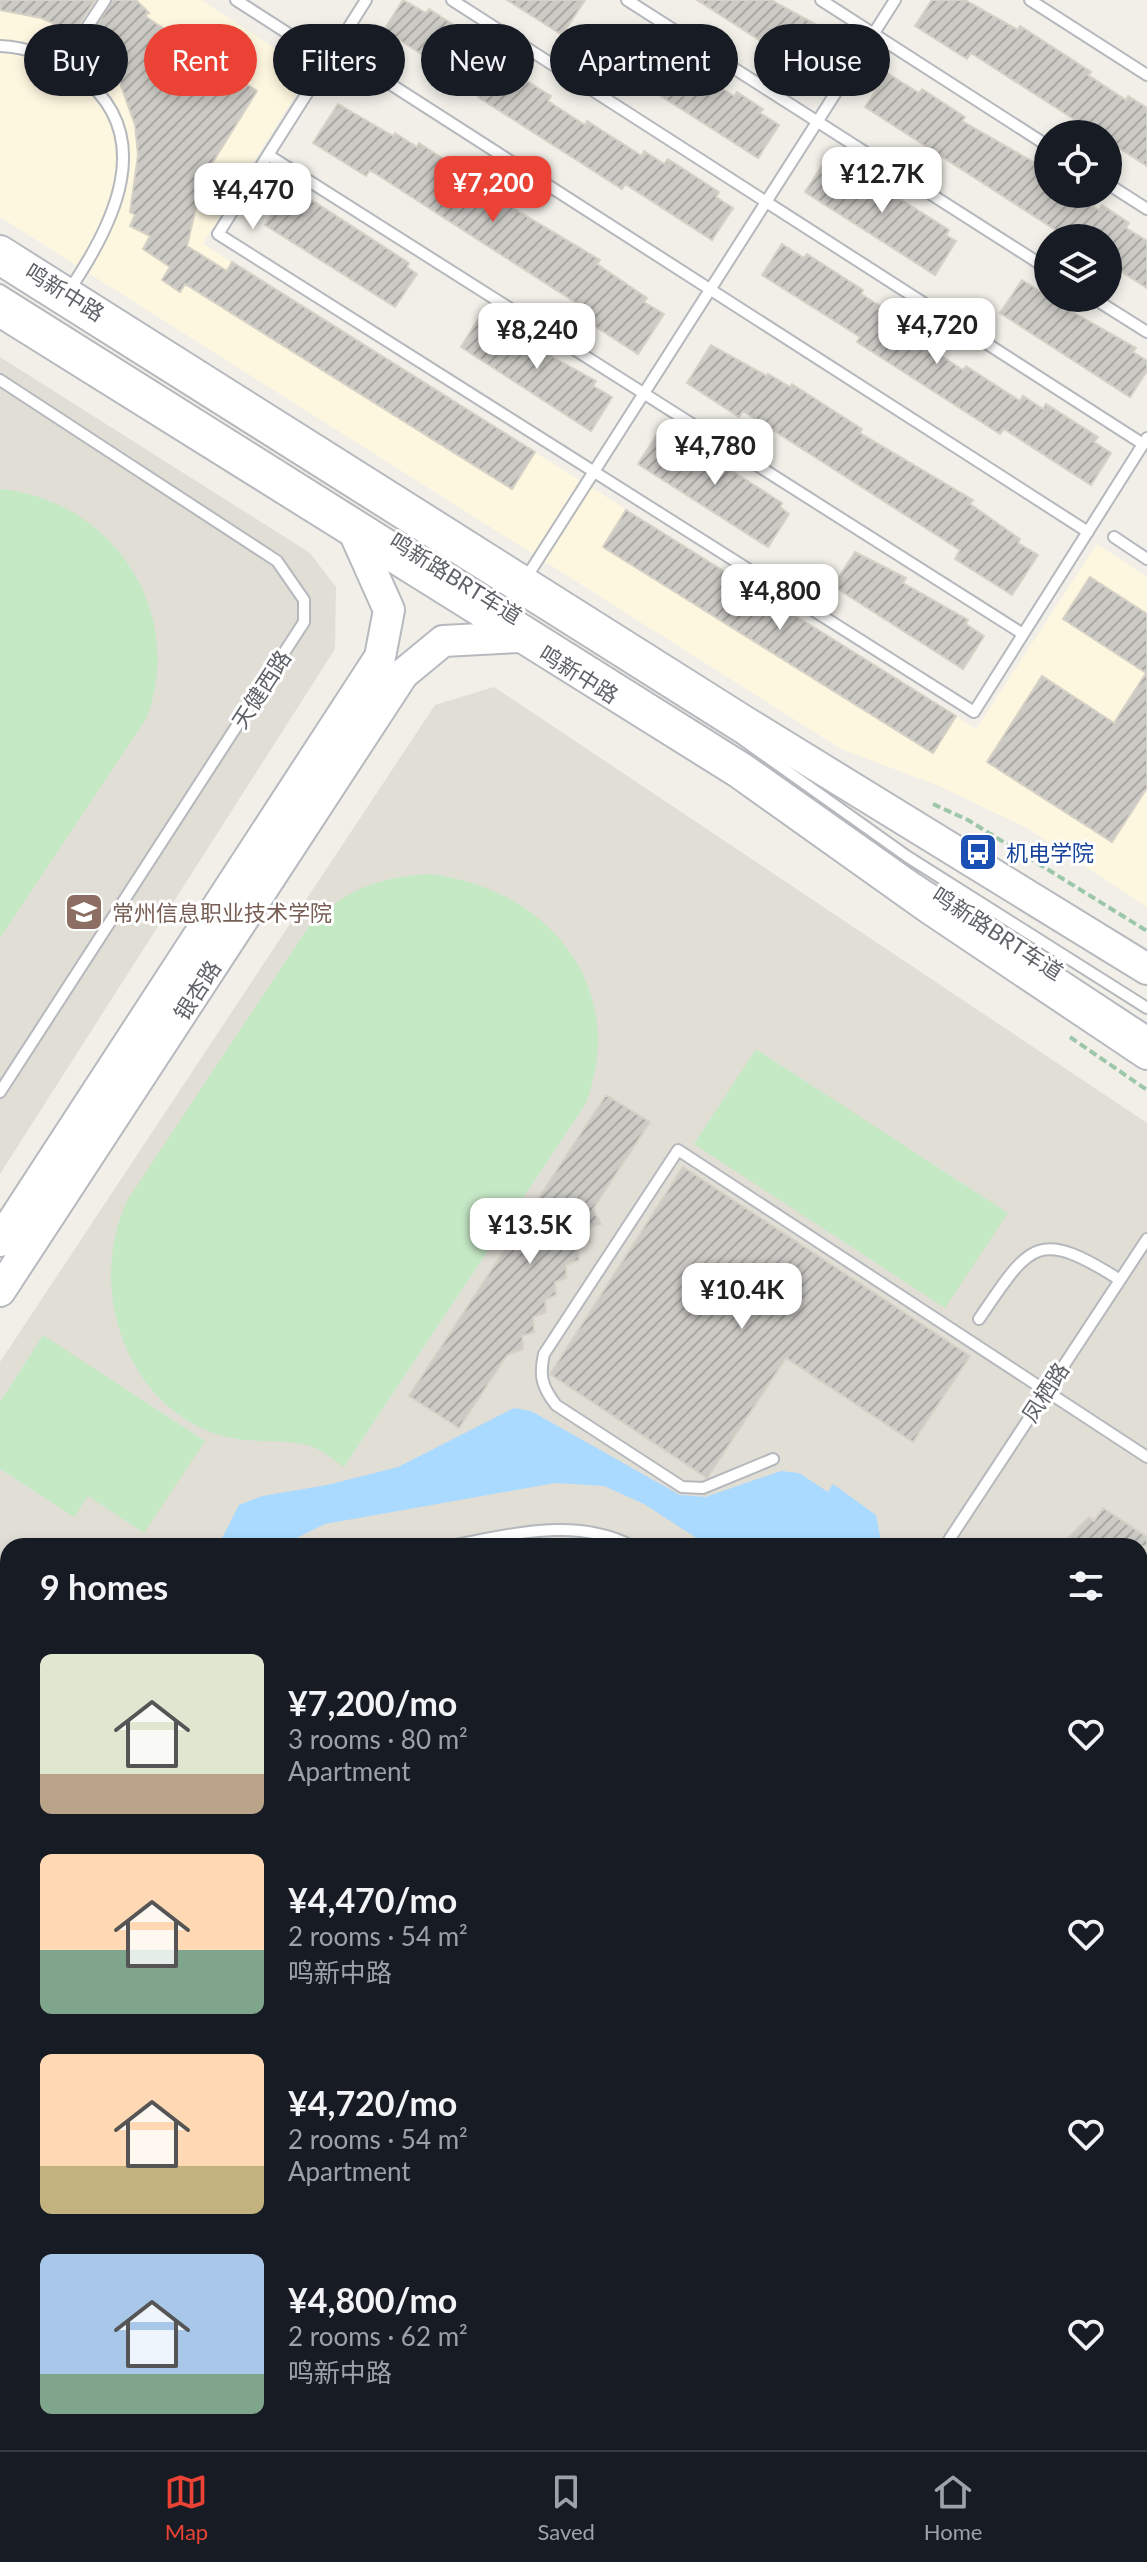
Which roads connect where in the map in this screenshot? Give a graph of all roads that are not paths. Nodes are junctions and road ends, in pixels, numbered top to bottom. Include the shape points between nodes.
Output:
1 (105, 0) edge
2 (236, 0) edge
3 (366, 0) edge
4 (452, 0) edge
5 (627, 0) edge
6 (821, 0) edge
7 (895, 0) edge
8 (1030, 0) edge
9 (89, 24) edge
10 (273, 24) edge
11 (351, 24) edge
12 (858, 24) edge
13 (879, 24) edge
14 (890, 45) edge
15 (0, 46) edge
16 (24, 49) edge
17 (1147, 75) edge
18 (405, 94) edge
19 (98, 96) edge
20 (305, 96) edge
21 (834, 96) edge
22 (817, 122) junction
23 (1034, 137) edge
24 (268, 155) junction
25 (1122, 193) edge
26 (766, 202) junction
27 (1147, 209) edge
28 (0, 251) edge
29 (1034, 260) edge
30 (0, 271) edge
31 (710, 289) junction
32 (0, 290) edge
33 (67, 294) junction
34 (0, 311) edge
35 (1115, 312) edge
36 (1147, 332) edge
37 (0, 380) edge
38 (644, 393) junction
39 (1145, 441) edge
40 (593, 472) junction
41 (1088, 532) junction
42 (355, 534) junction
43 (1114, 537) dead end
44 (1147, 559) edge
45 (524, 582) junction
46 (1023, 634) junction
47 (518, 637) junction
48 (703, 696) junction
49 (739, 737) junction
50 (1147, 969) edge
51 (1147, 1008) edge
52 (1147, 1031) edge
53 (1147, 1054) edge
54 (0, 1092) edge
55 (1147, 1239) edge
56 (0, 1241) edge
57 (1120, 1280) junction
58 (0, 1291) edge
59 (979, 1319) dead end
60 (1045, 1391) junction
61 (1147, 1457) edge
62 (773, 1459) dead end
63 (497, 1538) edge
64 (616, 1538) edge
65 (950, 1538) edge

1 - 9 lane
2 - 10 lane
3 - 11 lane
4 - 26 lane
5 - 22 lane
6 - 12 lane
7 - 13 lane
8 - 17 lane
14 - 23 lane
15 - 16 lane
18 - 31 lane
19 - 33 lane via 121,136 125,167 111,220
20 - 24 lane
21 - 22 lane
22 - 26 lane
22 - 29 lane
24 - 38 lane
24 - 40 lane via 218,234
25 - 27 lane
26 - 31 lane
26 - 39 lane
28 - 33 main road, 鸣新中路
30 - 49 lane, 鸣新路BRT车道
31 - 38 lane
31 - 41 lane
32 - 52 lane, 鸣新路BRT车道 via 749,761
33 - 45 main road, 鸣新中路
34 - 42 main road, 鸣新中路
35 - 36 lane
37 - 54 lane, 天健西路 via 277,561 304,600 304,622
38 - 40 lane
38 - 46 lane
39 - 41 lane
40 - 45 lane
40 - 46 lane via 974,712
41 - 46 lane
42 - 47 main road, 鸣新中路
42 - 56 main road, 银杏路 via 389,610 380,657
43 - 44 lane
45 - 48 main road, 鸣新中路
47 - 53 main road, 鸣新中路 via 738,772
47 - 58 main road, 银杏路 via 443,641 403,674
48 - 49 lane
48 - 50 main road, 鸣新中路
49 - 51 lane, 鸣新路BRT车道 via 908,857
55 - 57 lane, 凤栖路
57 - 59 lane via 1079,1254 1034,1250 1016,1265
57 - 60 lane, 凤栖路
60 - 61 lane
60 - 62 lane via 678,1150 544,1354 544,1390 556,1405 682,1487 703,1488
60 - 65 lane, 凤栖路
63 - 64 lane via 555,1528

